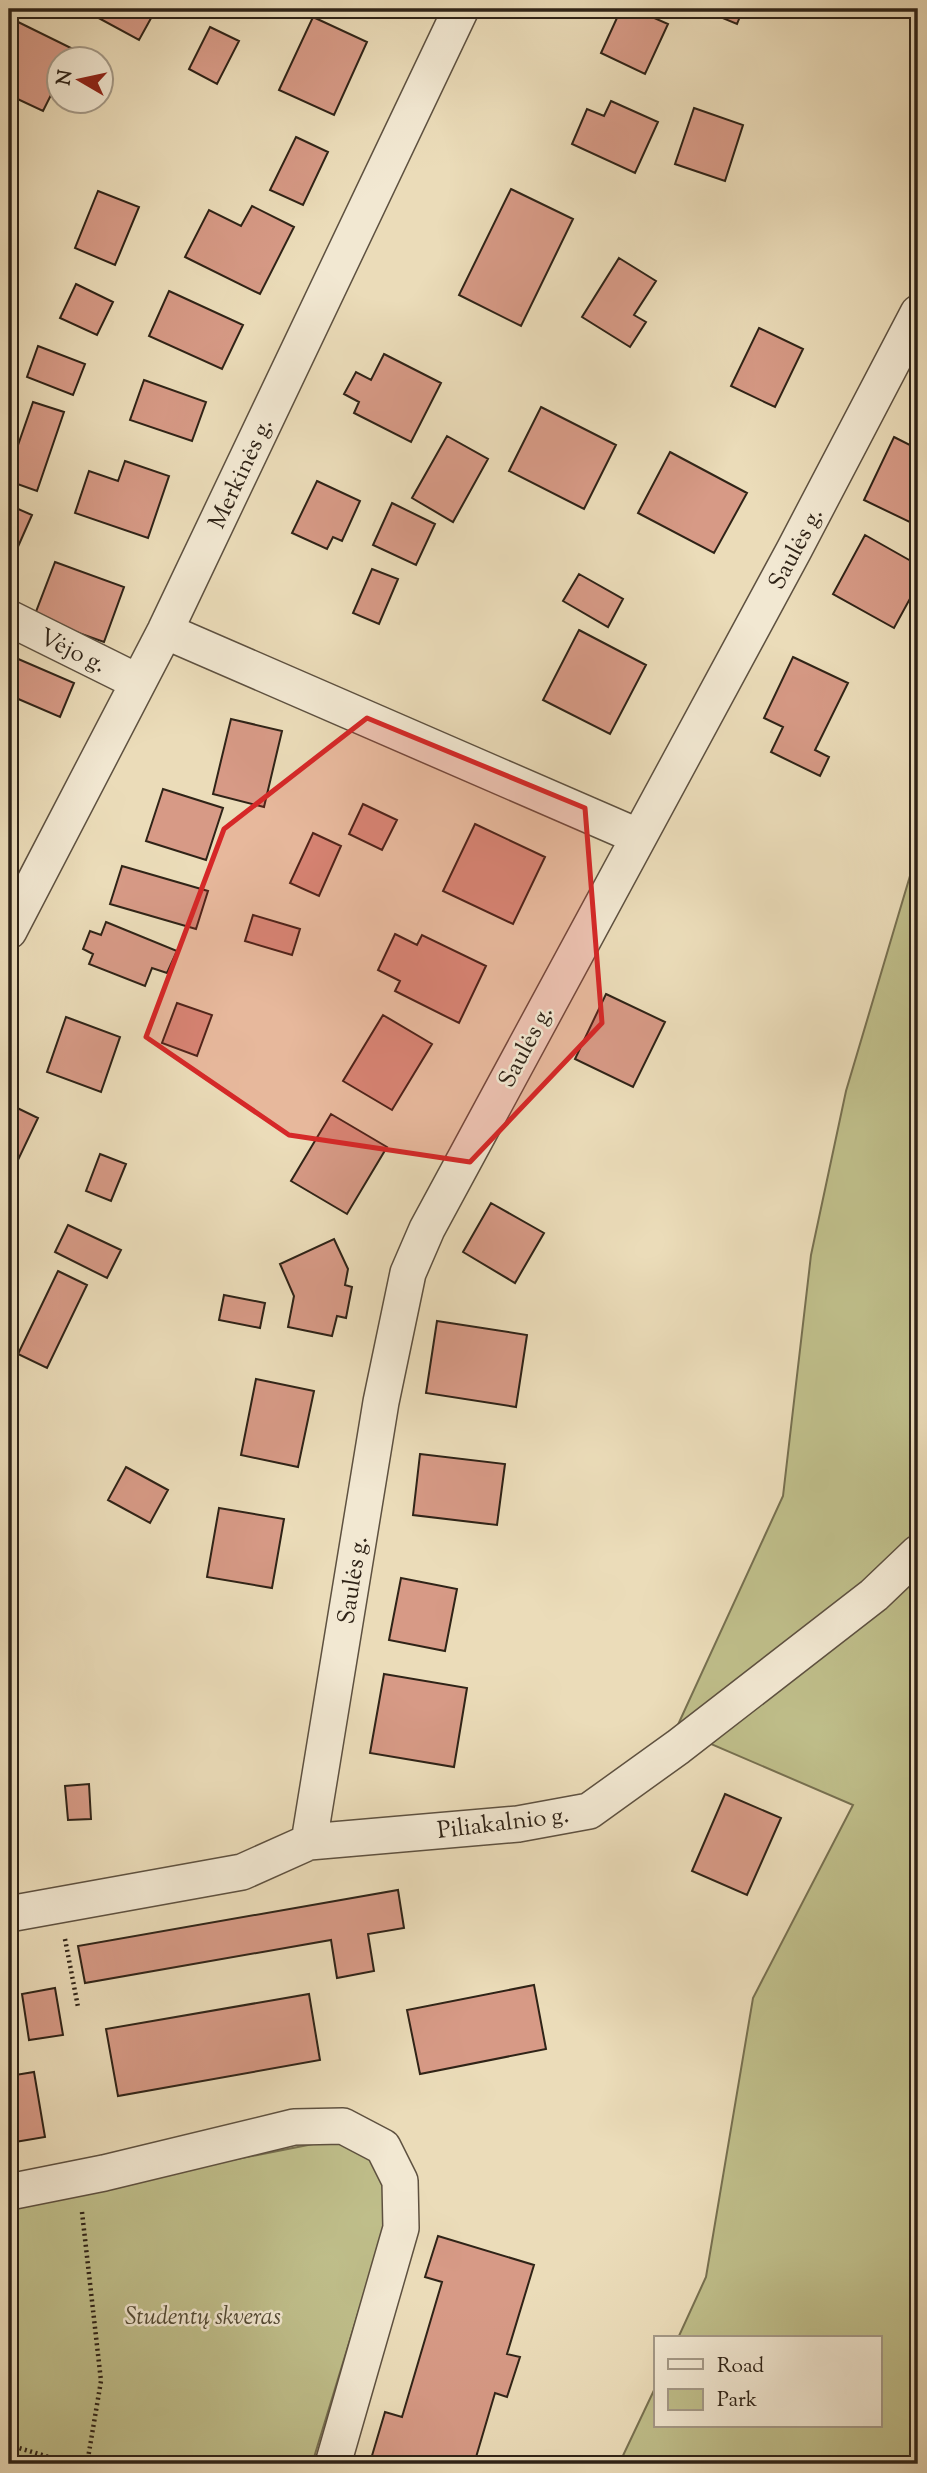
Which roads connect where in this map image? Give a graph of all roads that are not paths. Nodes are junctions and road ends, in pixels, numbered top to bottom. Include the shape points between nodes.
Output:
1 (461, 9) edge
2 (918, 313) edge
3 (9, 618) edge
4 (164, 631) junction
5 (138, 681) junction
6 (637, 836) junction
7 (9, 931) edge
8 (918, 1553) edge
9 (309, 1842) junction
10 (9, 1914) edge
11 (9, 2192) edge
12 (333, 2464) edge

1 - 4 street, Merkinės g.
2 - 6 street, Saulės g.
3 - 5 street, Vėjo g.
4 - 5 street, Merkinės g.
4 - 6 street
5 - 7 street, Merkinės g.
6 - 9 street, Saulės g. via 427,1229 408,1273 381,1402
8 - 9 street, Piliakalnio g. via 874,1595 589,1811 518,1824
9 - 10 street, Piliakalnio g. via 242,1872
11 - 12 street via 294,2127 343,2126 383,2147 400,2181 401,2228

